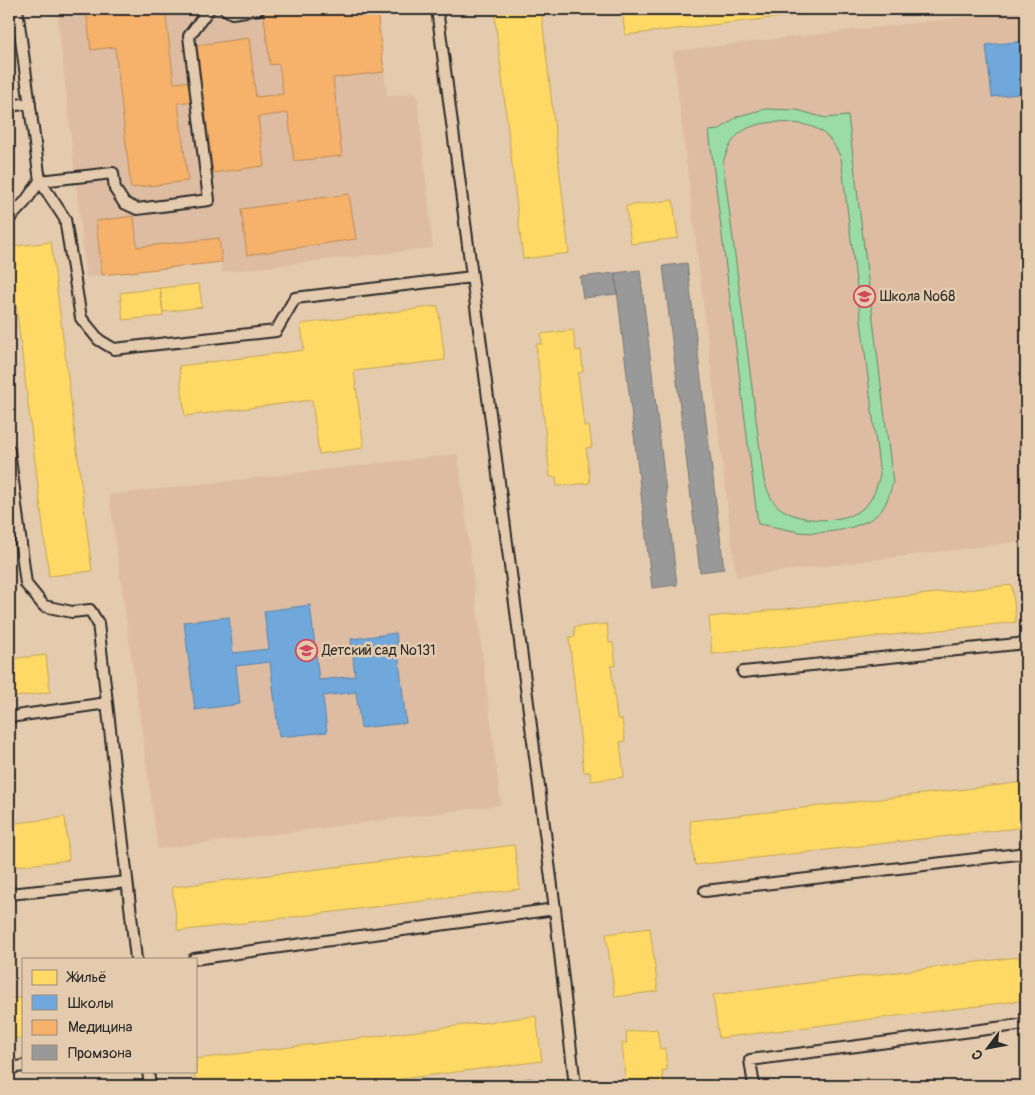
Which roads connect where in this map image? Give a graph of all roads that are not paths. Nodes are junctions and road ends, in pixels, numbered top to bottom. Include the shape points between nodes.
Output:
1 (17, 9) edge
2 (210, 9) edge
3 (225, 9) edge
4 (259, 9) edge
5 (437, 9) edge
6 (30, 103) junction
7 (9, 106) edge
8 (40, 181) junction
9 (9, 219) edge
10 (472, 277) junction
11 (9, 450) edge
12 (1026, 643) edge
13 (743, 672) dead end
14 (107, 703) junction
15 (9, 717) edge
16 (1026, 853) edge
17 (127, 882) junction
18 (706, 891) dead end
19 (9, 894) edge
20 (555, 909) junction
21 (136, 958) edge
22 (198, 958) edge
23 (1026, 1024) edge
24 (22, 1066) edge
25 (9, 1068) edge
26 (148, 1072) edge
27 (150, 1086) edge
28 (575, 1086) edge
29 (754, 1086) edge

1 - 6 lane
2 - 8 lane via 189,36 209,200 138,209 124,203 115,189 113,173
3 - 4 lane via 232,13
5 - 10 lane
6 - 7 lane
6 - 8 lane
8 - 9 lane
8 - 10 lane via 64,219 81,318 99,340 114,349 276,330 294,298
10 - 20 lane
11 - 14 lane via 26,584 44,606 72,612 90,610 98,622
12 - 13 lane
14 - 15 lane
14 - 17 lane
16 - 18 lane
17 - 19 lane
17 - 21 lane
20 - 22 lane
20 - 28 lane
23 - 29 lane via 750,1060
24 - 25 lane
26 - 27 lane

